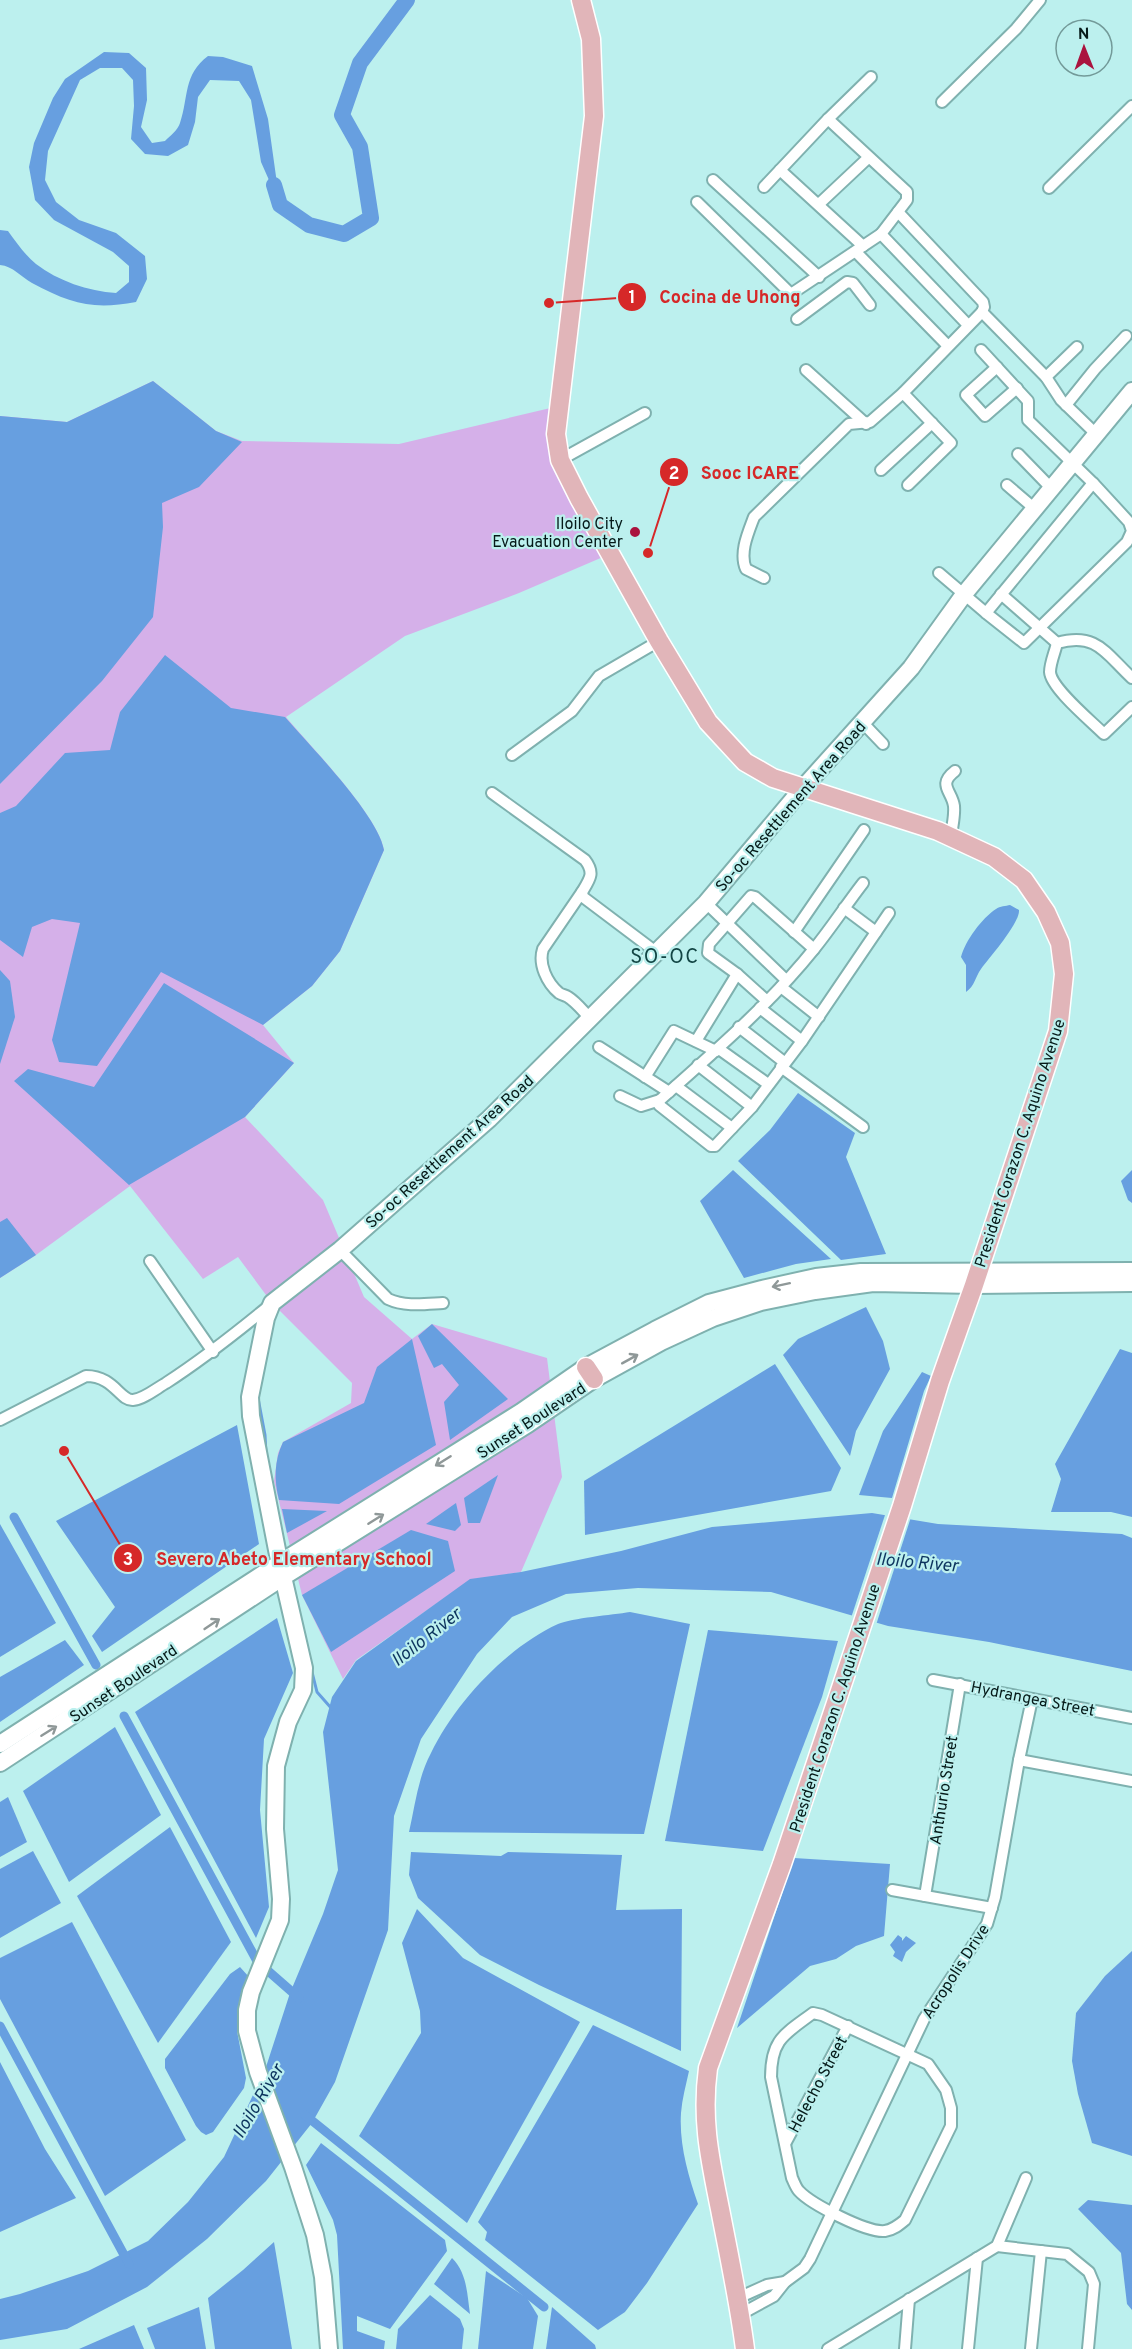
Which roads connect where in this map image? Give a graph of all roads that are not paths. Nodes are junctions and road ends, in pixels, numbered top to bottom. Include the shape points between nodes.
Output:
1 (581, 0) edge
2 (1040, 0) edge
3 (871, 76) dead end
4 (942, 102) dead end
5 (1132, 106) edge
6 (828, 119) junction
7 (868, 158) junction
8 (780, 170) junction
9 (713, 180) dead end
10 (764, 187) dead end
11 (1049, 188) dead end
12 (697, 202) dead end
13 (819, 204) junction
14 (898, 212) junction
15 (880, 234) junction
16 (860, 249) junction
17 (819, 277) junction
18 (870, 305) dead end
19 (982, 312) junction
20 (797, 320) dead end
21 (968, 325) junction
22 (1126, 336) dead end
23 (948, 346) junction
24 (1077, 347) dead end
25 (981, 350) dead end
26 (997, 367) junction
27 (807, 370) dead end
28 (1046, 377) junction
29 (1017, 388) junction
30 (1132, 391) edge
31 (903, 393) junction
32 (1066, 405) junction
33 (645, 413) dead end
34 (932, 423) junction
35 (866, 424) junction
36 (1095, 433) junction
37 (1018, 454) dead end
38 (560, 460) junction
39 (1074, 463) junction
40 (881, 470) dead end
41 (1093, 483) junction
42 (908, 485) dead end
43 (1008, 485) dead end
44 (1052, 489) junction
45 (1035, 509) junction
46 (1130, 544) edge
47 (939, 573) dead end
48 (764, 578) dead end
49 (964, 593) junction
50 (1001, 594) junction
51 (986, 613) junction
52 (1041, 628) junction
53 (659, 641) junction
54 (1057, 643) junction
55 (1132, 678) edge
56 (1132, 707) edge
57 (862, 722) junction
58 (883, 744) dead end
59 (512, 755) dead end
60 (955, 771) dead end
61 (802, 789) junction
62 (492, 793) dead end
63 (864, 830) dead end
64 (951, 836) junction
65 (862, 883) dead end
66 (582, 892) junction
67 (706, 903) junction
68 (844, 908) junction
69 (890, 913) dead end
70 (727, 923) junction
71 (794, 932) junction
72 (876, 932) junction
73 (814, 949) junction
74 (656, 952) junction
75 (737, 974) junction
76 (783, 984) junction
77 (763, 1005) junction
78 (589, 1017) junction
79 (819, 1017) junction
80 (739, 1027) junction
81 (696, 1041) junction
82 (802, 1041) junction
83 (598, 1047) dead end
84 (717, 1050) junction
85 (782, 1064) junction
86 (698, 1065) junction
87 (645, 1077) junction
88 (768, 1084) junction
89 (668, 1093) junction
90 (620, 1096) dead end
91 (752, 1107) junction
92 (863, 1127) dead end
93 (732, 1128) junction
94 (340, 1250) junction
95 (150, 1261) dead end
96 (1132, 1271) edge
97 (976, 1279) junction
98 (1132, 1283) edge
99 (272, 1303) junction
100 (443, 1303) dead end
101 (213, 1352) junction
102 (0, 1420) edge
103 (281, 1570) junction
104 (933, 1680) dead end
105 (960, 1684) junction
106 (1032, 1699) junction
107 (1132, 1718) edge
108 (0, 1744) edge
109 (1019, 1760) junction
110 (0, 1763) edge
111 (1132, 1781) edge
112 (892, 1890) dead end
113 (925, 1896) junction
114 (992, 1908) junction
115 (848, 2026) junction
116 (907, 2054) junction
117 (786, 2142) junction
118 (1026, 2178) dead end
119 (832, 2213) junction
120 (997, 2246) junction
121 (1041, 2251) junction
122 (977, 2258) junction
123 (784, 2282) junction
124 (909, 2299) junction
125 (739, 2306) junction
126 (832, 2348) edge
127 (329, 2349) edge
128 (745, 2349) edge
129 (905, 2349) edge
130 (968, 2349) edge
131 (1031, 2349) edge
132 (1088, 2349) edge

1 - 38 main road, President Corazon C. Aquino Avenue via 591,39 594,116 556,434
2 - 4 street
3 - 6 street
5 - 11 street
6 - 7 street
6 - 8 street
7 - 13 street
7 - 14 street via 907,192 907,200
8 - 10 street
8 - 13 street
9 - 17 street
12 - 17 street via 791,294
13 - 16 street
14 - 15 street
14 - 19 street via 983,302
15 - 16 street
15 - 21 street
16 - 17 street
16 - 23 street
18 - 20 street via 853,283 847,282
19 - 21 street
19 - 28 street
21 - 23 street
22 - 32 street
23 - 31 street
24 - 28 street
25 - 26 street
26 - 29 street
26 - 29 street via 966,395 985,416
27 - 35 street
28 - 32 street
29 - 39 street via 1028,400 1029,420
30 - 36 street, So-oc Resettlement Area Road
31 - 34 street
31 - 35 street
32 - 36 street
33 - 38 street
34 - 40 street
34 - 42 street via 951,443
35 - 48 street via 849,424 754,517 742,561 746,569
36 - 39 street, So-oc Resettlement Area Road
37 - 44 street
38 - 53 main road, President Corazon C. Aquino Avenue
39 - 41 street
39 - 44 street, So-oc Resettlement Area Road
41 - 46 street via 1129,522
41 - 50 street
43 - 45 street
44 - 45 street, So-oc Resettlement Area Road
45 - 49 street, So-oc Resettlement Area Road
46 - 52 street
47 - 49 street
49 - 51 street
49 - 57 street, So-oc Resettlement Area Road via 911,668
50 - 51 street
50 - 52 street
51 - 52 street via 1024,643
52 - 54 street
53 - 59 street via 599,676 572,711
53 - 61 main road, President Corazon C. Aquino Avenue via 708,722 745,762
54 - 55 street via 1093,641
54 - 56 street via 1050,670 1052,679 1104,734
57 - 58 street
57 - 61 street, So-oc Resettlement Area Road
60 - 64 street via 946,784 954,805
61 - 64 main road, President Corazon C. Aquino Avenue
61 - 67 street, So-oc Resettlement Area Road
62 - 66 street via 585,860 592,877
63 - 71 street
64 - 97 main road, President Corazon C. Aquino Avenue via 994,856 1024,880 1046,912 1060,943 1064,974 1058,1031
65 - 68 street
66 - 74 street
66 - 78 street via 541,956 548,980
67 - 70 street
67 - 74 street, So-oc Resettlement Area Road
68 - 72 street
68 - 73 street
69 - 72 street
70 - 71 street via 753,896
70 - 75 street via 707,950
70 - 76 street
71 - 73 street
72 - 79 street
73 - 76 street
74 - 78 street, So-oc Resettlement Area Road
75 - 77 street
75 - 81 street
76 - 77 street
76 - 79 street
77 - 80 street
77 - 82 street
78 - 94 street, So-oc Resettlement Area Road via 489,1119
79 - 82 street
80 - 84 street
80 - 85 street
81 - 84 street
81 - 87 street via 673,1032
82 - 85 street
83 - 87 street
84 - 86 street
84 - 88 street
85 - 88 street
85 - 92 street
86 - 89 street
86 - 91 street
87 - 89 street
88 - 91 street
89 - 90 street via 640,1106
89 - 93 street
89 - 93 street via 659,1105 711,1146
91 - 93 street
94 - 99 street, So-oc Resettlement Area Road
94 - 100 street via 388,1299 401,1304
95 - 101 street
96 - 97 street, Sunset Boulevard
97 - 98 street, Sunset Boulevard
97 - 103 street, Sunset Boulevard via 873,1283 814,1291 712,1318 590,1373 521,1412
97 - 125 main road, President Corazon C. Aquino Avenue via 782,1864 708,2068 704,2099 708,2151
99 - 101 street
99 - 103 street via 250,1397 255,1447
101 - 102 street via 134,1400 124,1397 106,1380 86,1376
103 - 108 street, Sunset Boulevard
110 -> 103 street, Sunset Boulevard
103 - 127 street via 304,1668 303,1690 288,1722 276,1766 280,1920 251,1992 247,2031 315,2235
104 - 105 street, Hydrangea Street
105 - 106 street, Hydrangea Street
105 - 113 street, Anthurio Street
106 - 107 street, Hydrangea Street
106 - 109 street, Acropolis Drive
109 - 111 street
109 - 114 street, Acropolis Drive
112 - 113 street
113 - 114 street
114 - 116 street, Acropolis Drive via 987,1924 934,2000
115 - 116 street
115 - 117 street, Helecho Street
115 - 117 street via 813,2013 782,2037 773,2053 771,2078
116 - 119 street, Acropolis Drive
116 - 119 street via 928,2064 937,2074 951,2108 951,2126 905,2220 895,2228 883,2232 867,2229
117 - 119 street via 785,2153 798,2191
118 - 120 street
119 - 123 street, Acropolis Drive via 804,2268
120 - 121 street
120 - 122 street
121 - 131 street
121 - 132 street via 1067,2254 1093,2278
122 - 124 street
122 - 130 street
123 - 125 street, Acropolis Drive via 767,2284
123 - 125 street, Acropolis Drive via 774,2296
124 - 126 street
124 - 129 street
125 - 128 main road, President Corazon C. Aquino Avenue

